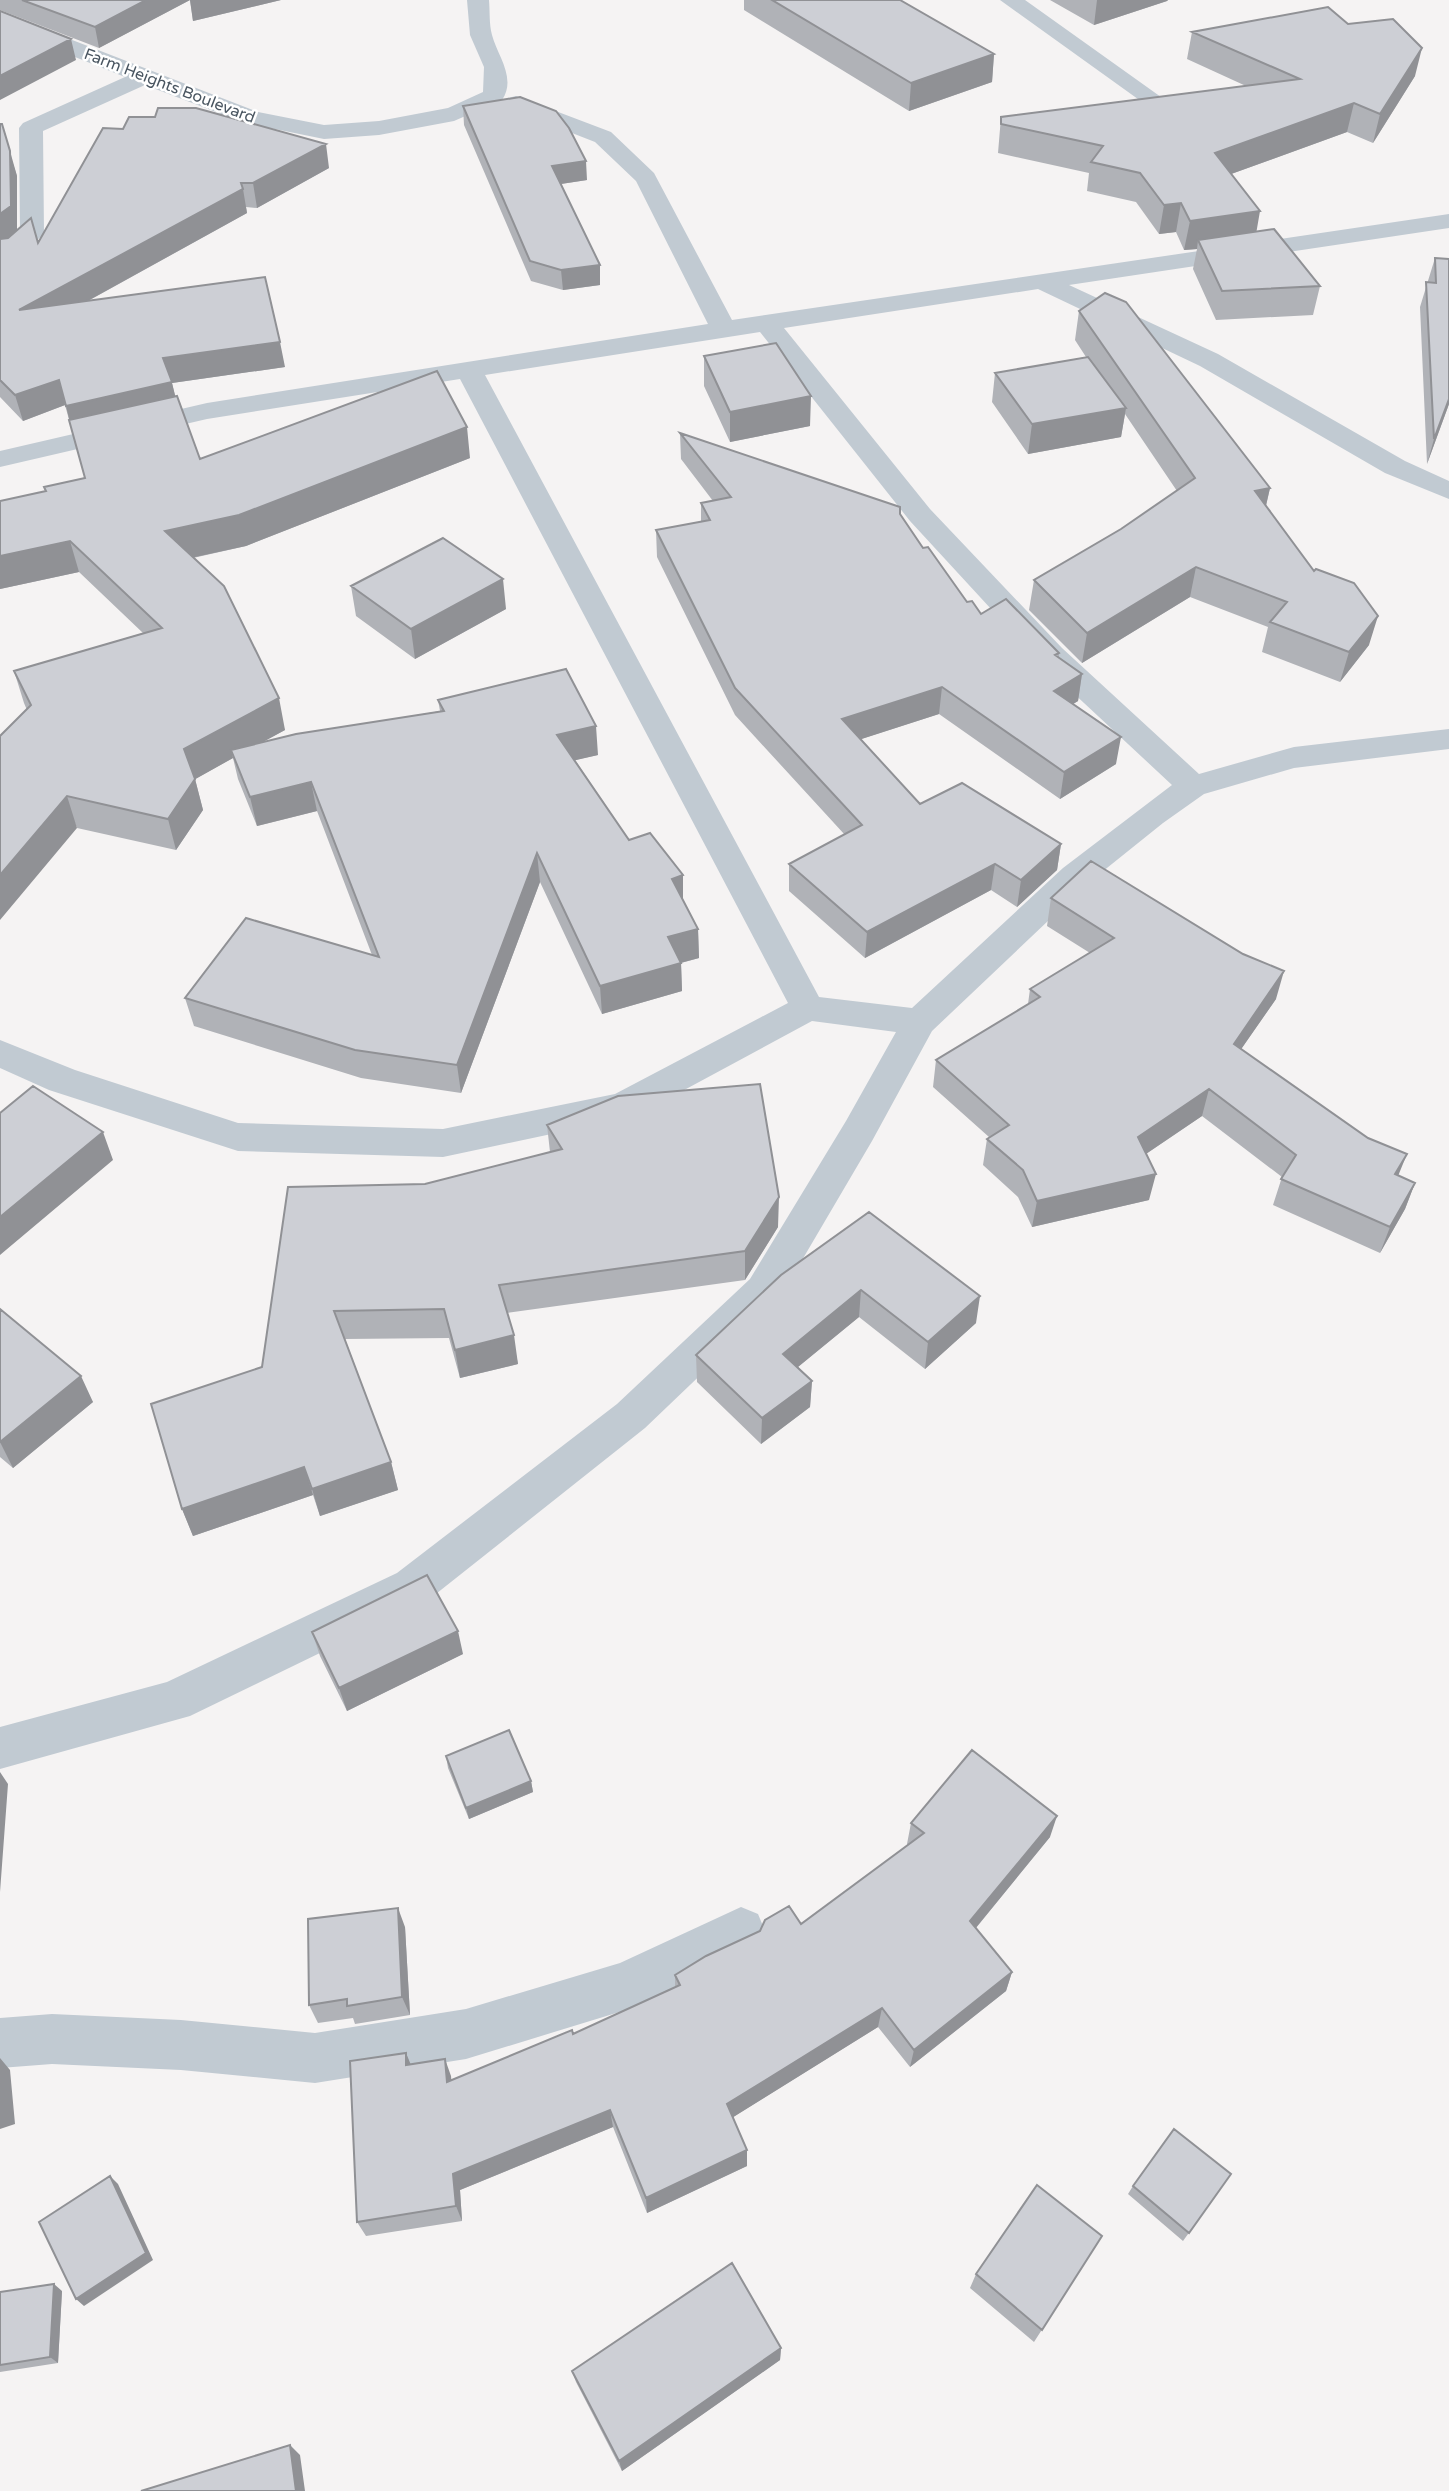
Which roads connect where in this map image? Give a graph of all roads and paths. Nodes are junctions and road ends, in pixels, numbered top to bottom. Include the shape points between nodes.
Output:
1 (478, 0) edge
2 (1011, 0) edge
3 (0, 19) edge
4 (145, 77) junction
5 (494, 95) junction
6 (1164, 107) edge
7 (1449, 221) edge
8 (0, 256) edge
9 (1042, 282) junction
10 (767, 323) junction
11 (724, 330) junction
12 (469, 370) junction
13 (0, 459) edge
14 (1449, 491) edge
15 (1449, 740) edge
16 (1193, 786) junction
17 (808, 1008) junction
18 (919, 1022) junction
19 (0, 1053) edge
20 (0, 1748) edge
21 (741, 1931) dead end
22 (0, 2043) edge

1 - 5 street via 481,35 495,67
2 - 6 street
3 - 4 street, Farm Heights Boulevard
4 - 5 street, Farm Heights Boulevard via 253,118 324,132 379,128 454,114
4 - 8 street via 31,128 32,234
5 - 11 street via 603,137 646,178
7 - 9 street
9 - 10 street
9 - 14 street via 1209,360 1395,467
10 - 11 street
10 - 16 street via 920,515 1051,655
11 - 12 street
12 - 13 street via 207,411
12 - 17 street
15 - 16 street via 1294,758
16 - 18 street via 1075,877
17 - 18 street
17 - 19 street via 623,1106 443,1143 238,1137 62,1080
18 - 20 street via 764,1290 631,1416 412,1587 174,1701
21 - 22 street via 626,1986 466,2034 315,2058 52,2039

